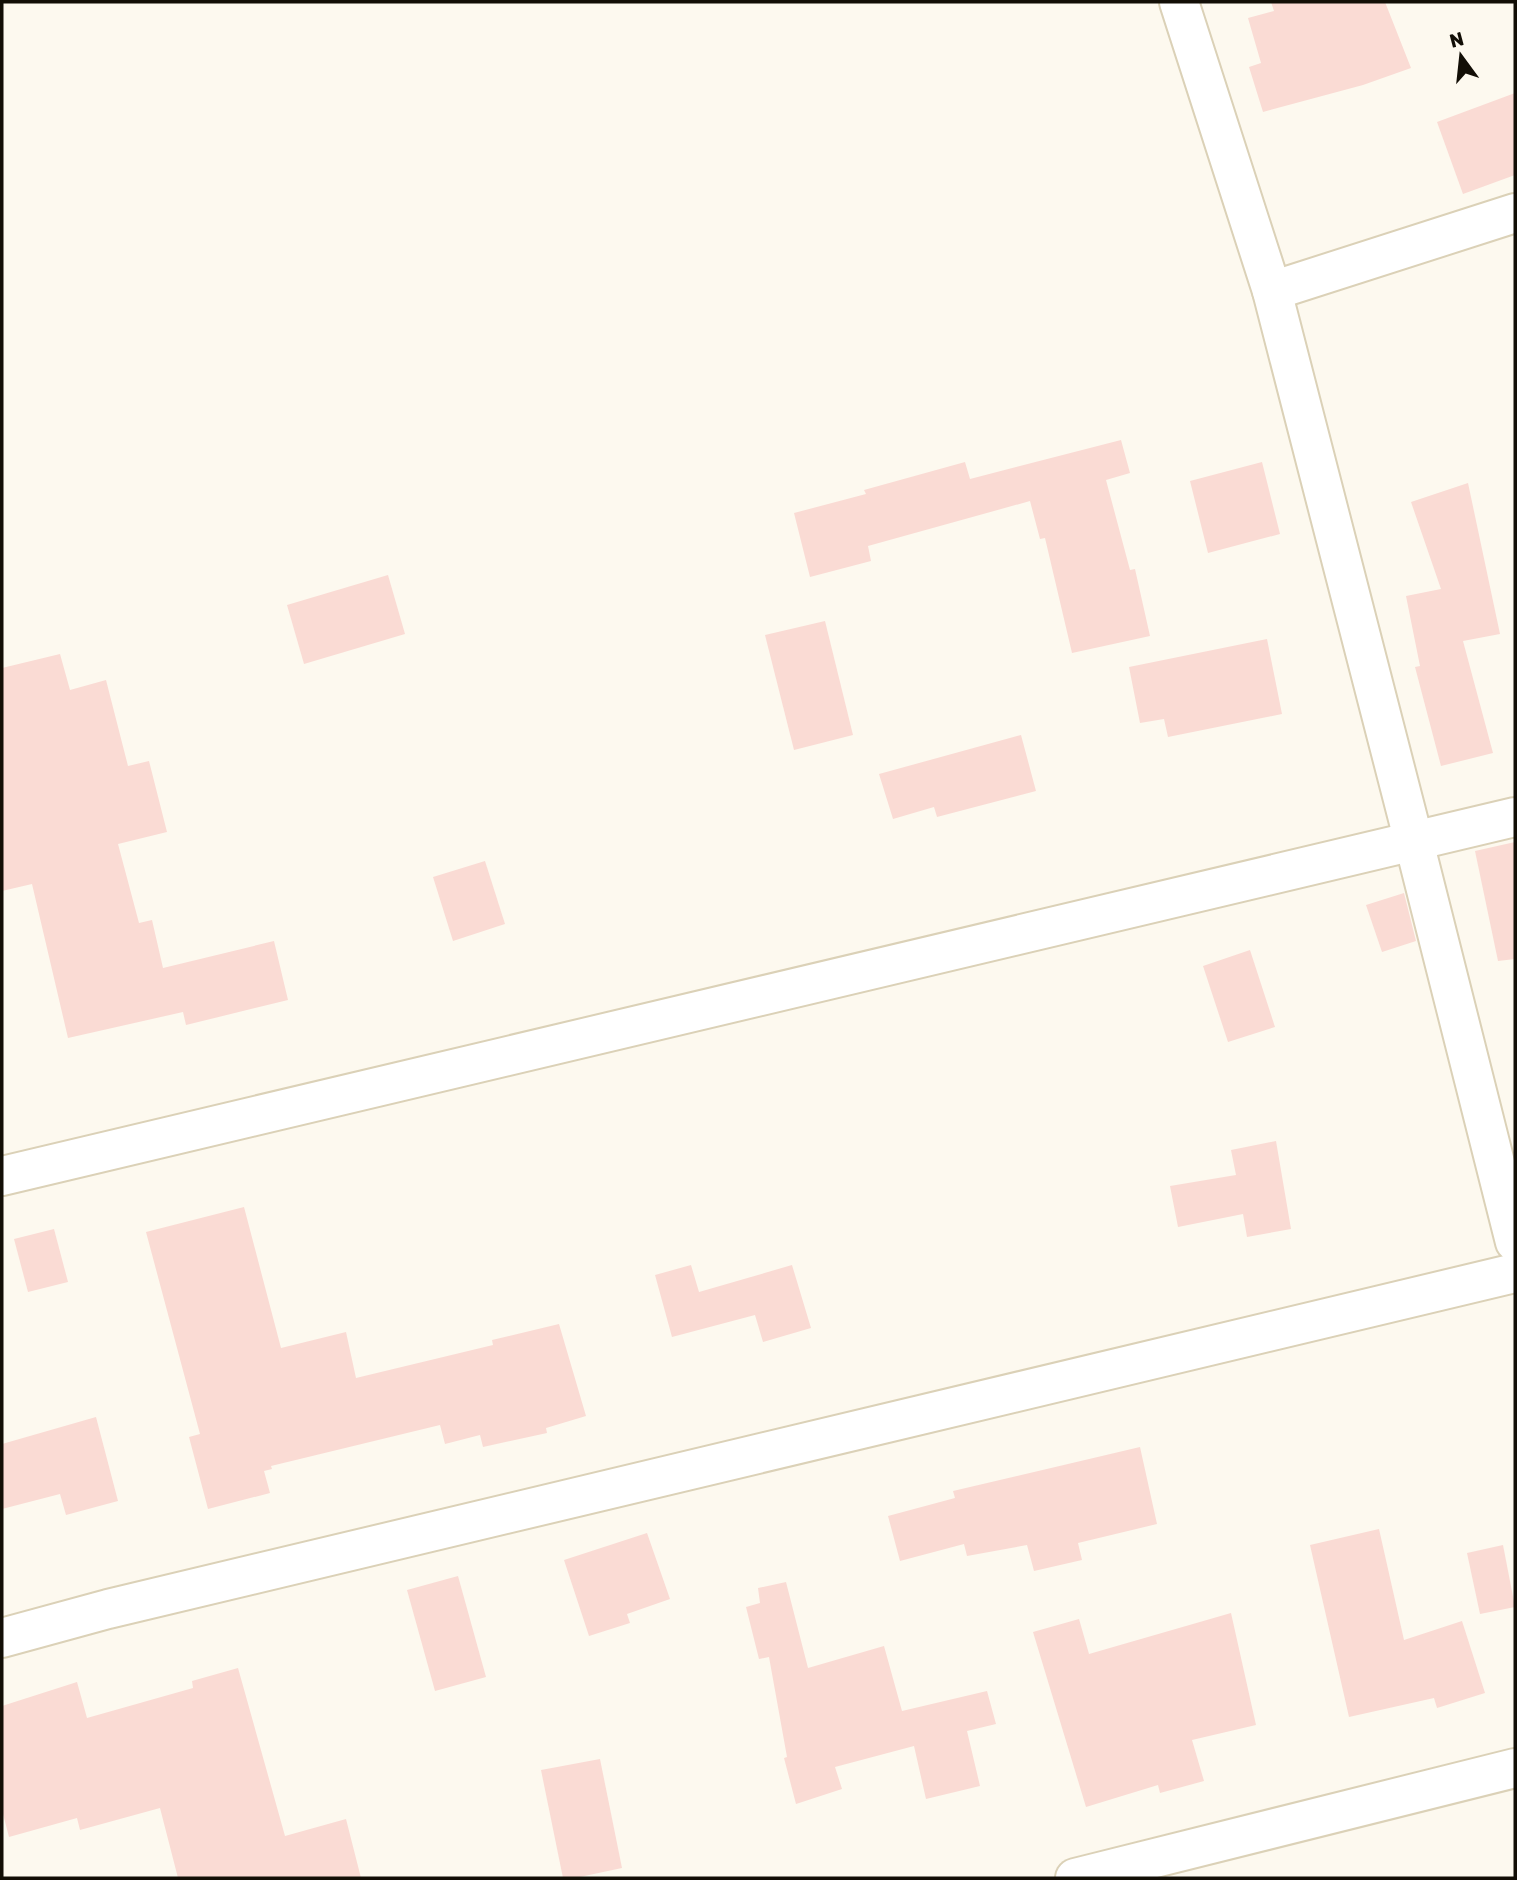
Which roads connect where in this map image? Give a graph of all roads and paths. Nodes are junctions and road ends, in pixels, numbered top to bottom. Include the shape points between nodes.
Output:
1 (1178, 2) edge
2 (1515, 213) edge
3 (1272, 290) junction
4 (1515, 817) edge
5 (1414, 842) junction
6 (2, 1176) edge
7 (1515, 1241) edge
8 (1515, 1273) edge
9 (2, 1637) edge
10 (1515, 1768) edge
11 (1076, 1878) edge

1 - 3 street
2 - 3 street
3 - 5 street
4 - 5 street
5 - 6 street
5 - 7 street
8 - 9 street
10 - 11 street

